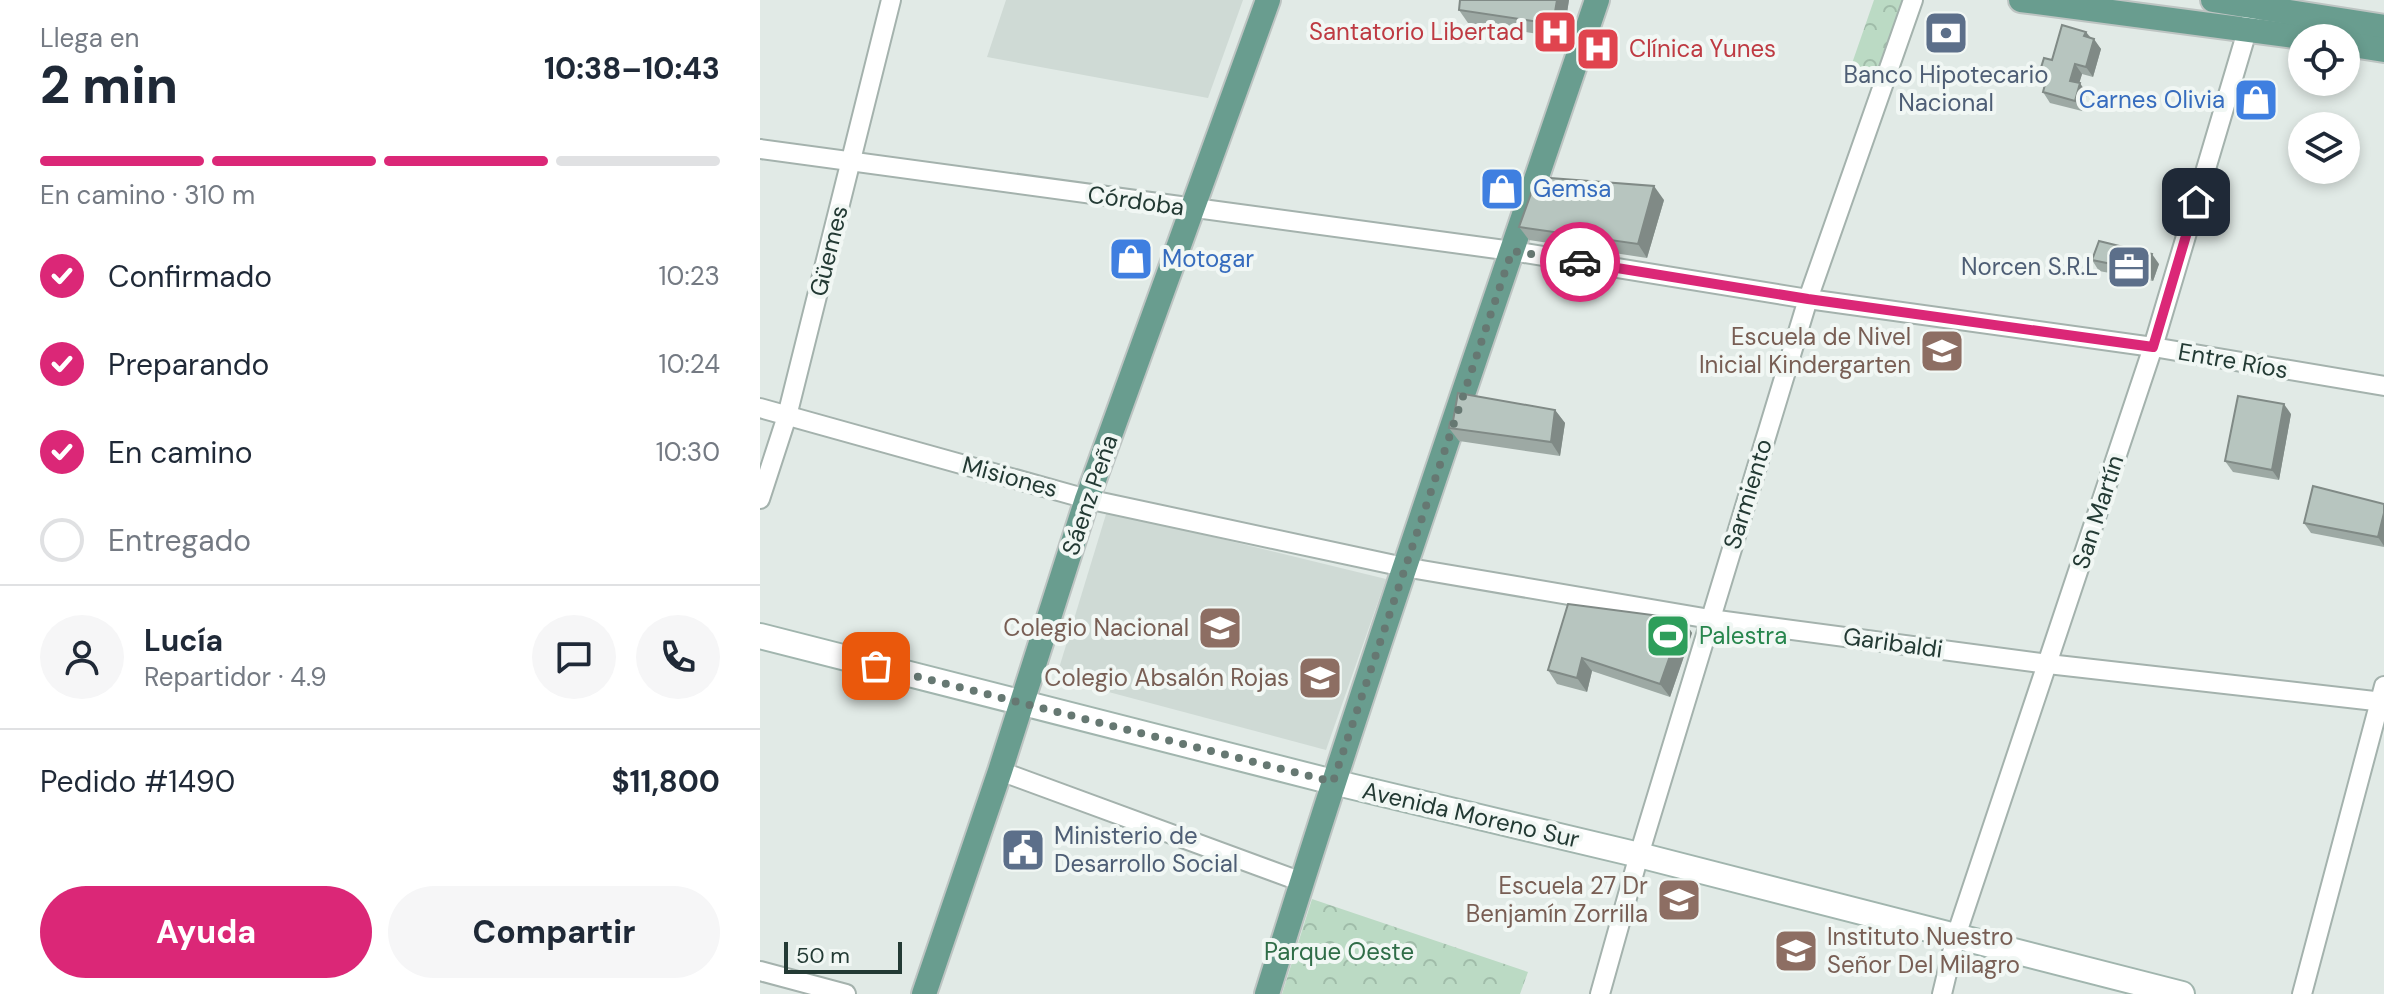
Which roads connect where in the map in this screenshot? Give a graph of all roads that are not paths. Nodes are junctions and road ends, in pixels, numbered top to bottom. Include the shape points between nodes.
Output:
1 (891, 0) edge
2 (1268, 0) edge
3 (1597, 0) edge
4 (1913, 0) edge
5 (2021, 0) edge
6 (2213, 0) edge
7 (2252, 11) edge
8 (2384, 27) edge
9 (2288, 28) edge
10 (2360, 46) edge
11 (2384, 50) edge
12 (760, 149) edge
13 (851, 162) junction
14 (1192, 208) junction
15 (1512, 251) junction
16 (1808, 299) junction
17 (2153, 347) junction
18 (2384, 386) edge
19 (760, 408) edge
20 (787, 416) junction
21 (760, 499) edge
22 (1087, 499) junction
23 (1404, 567) junction
24 (1710, 619) junction
25 (760, 636) edge
26 (2048, 664) junction
27 (2383, 697) edge
28 (1022, 703) junction
29 (1000, 771) junction
30 (1333, 782) junction
31 (1639, 855) junction
32 (1302, 882) junction
33 (1956, 936) junction
34 (760, 971) edge
35 (846, 994) edge
36 (924, 994) edge
37 (1267, 994) edge
38 (1600, 994) edge
39 (1942, 994) edge
40 (2182, 994) edge
41 (2302, 994) edge

1 - 13 street, Güemes
2 - 14 main road, Sáenz Peña
3 - 15 main road
4 - 16 street, Sarmiento
5 - 7 main road
6 - 7 main road
7 - 8 main road
7 - 9 main road
7 - 17 street, San Martín
10 - 11 main road
12 - 13 street, Córdoba
13 - 14 street, Córdoba
13 - 20 street, Güemes
14 - 15 street, Córdoba
14 - 22 main road, Sáenz Peña
15 - 16 street, Entre Ríos
15 - 23 main road
16 - 17 street, Entre Ríos
16 - 24 street, Sarmiento
17 - 18 street, Entre Ríos
17 - 26 street, San Martín
19 - 20 street, Misiones
20 - 21 street, Güemes
20 - 22 street, Misiones
22 - 23 street, Misiones
22 - 28 main road, Sáenz Peña
23 - 24 street, Garibaldi
23 - 30 main road
24 - 26 street, Garibaldi
24 - 31 street, Sarmiento
25 - 28 street, Avenida Moreno Sur
26 - 27 street, Garibaldi
26 - 33 street, San Martín
27 - 41 street
28 - 29 main road, Sáenz Peña
28 - 30 street, Avenida Moreno Sur
29 - 32 street
29 - 36 main road, Sáenz Peña
30 - 31 street, Avenida Moreno Sur
30 - 32 main road
31 - 33 street, Avenida Moreno Sur
31 - 38 street, Sarmiento
32 - 37 main road
33 - 39 street, San Martín
33 - 40 street, Avenida Moreno Sur
34 - 35 street

